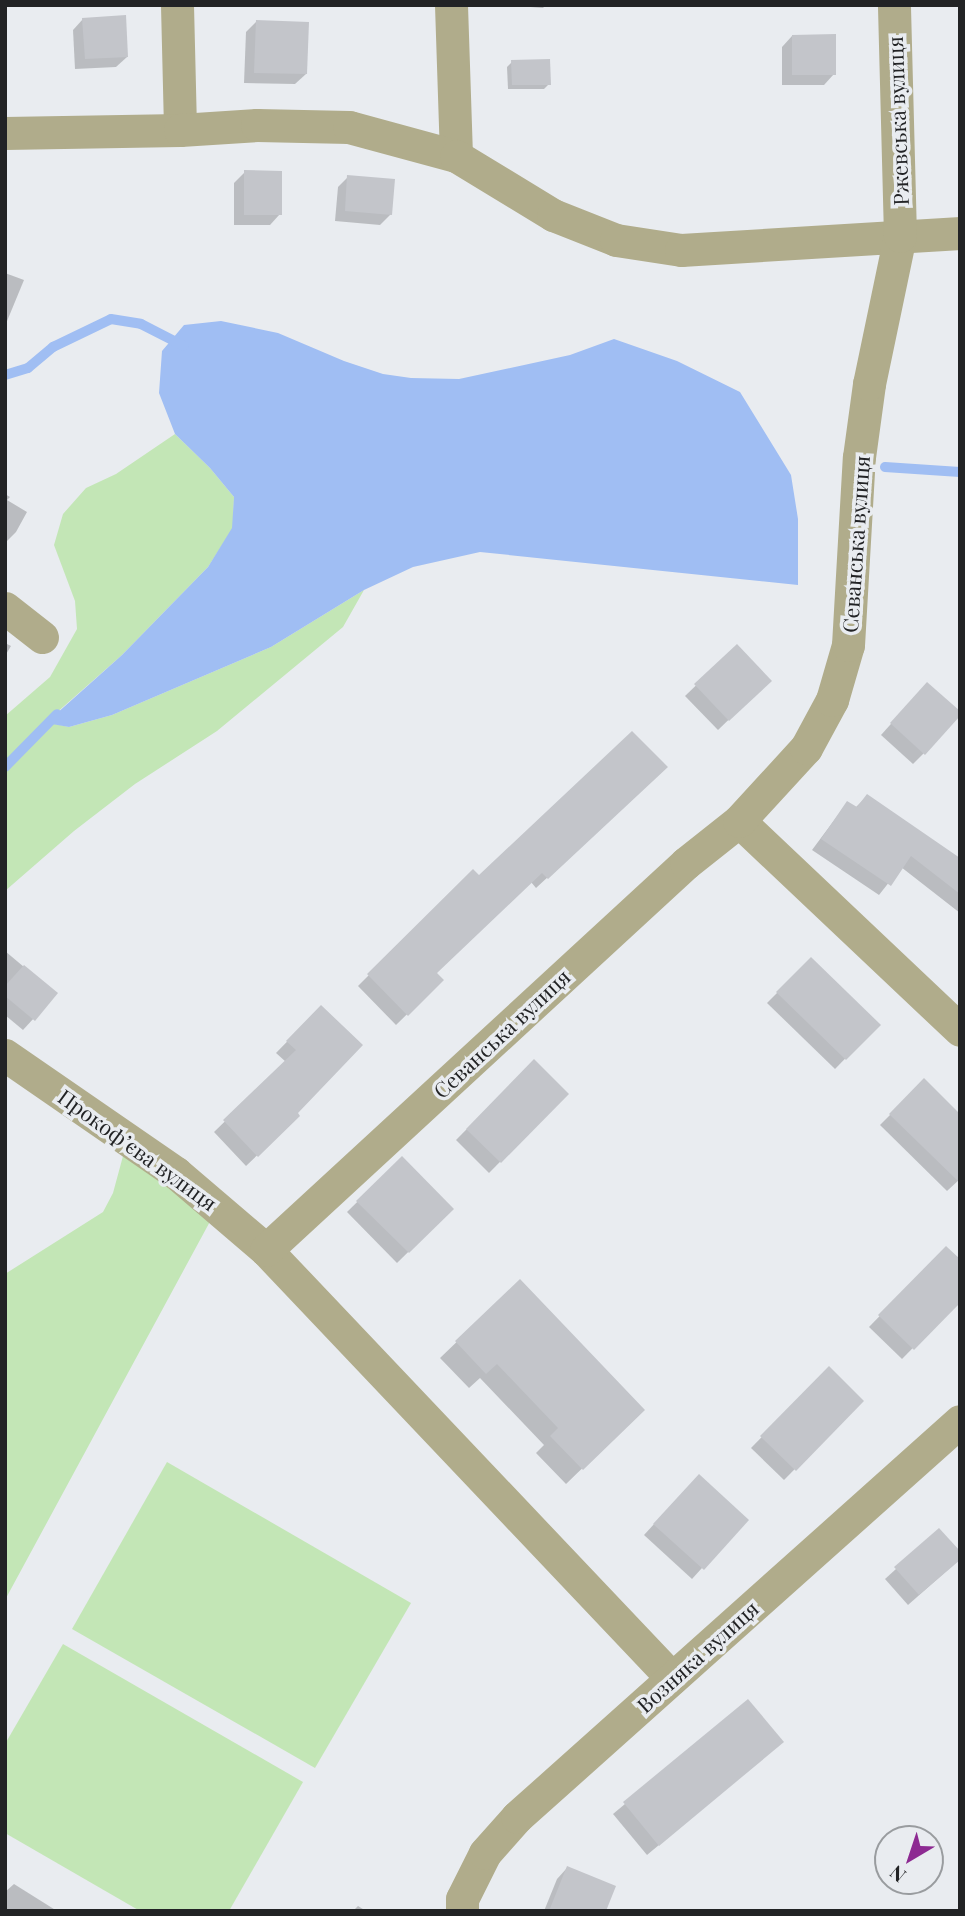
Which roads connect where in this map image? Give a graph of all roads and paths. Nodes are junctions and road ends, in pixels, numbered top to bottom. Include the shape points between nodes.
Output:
1 (177, 5) edge
2 (451, 5) edge
3 (894, 5) edge
4 (180, 130) junction
5 (5, 133) edge
6 (456, 156) junction
7 (960, 233) edge
8 (900, 236) junction
9 (5, 608) edge
10 (42, 636) dead end
11 (739, 821) junction
12 (960, 1030) edge
13 (5, 1055) edge
14 (266, 1250) junction
15 (960, 1420) edge
16 (672, 1678) junction
17 (462, 1911) edge

1 - 4 street
2 - 6 street
3 - 8 street, Ржевська вулиця
4 - 5 street
4 - 6 street via 257,125 349,127
6 - 8 street via 553,215 616,240 681,250
7 - 8 street
8 - 11 street, Севанська вулиця via 859,457 848,645 832,700 806,748
9 - 10 street
11 - 12 street
11 - 14 street, Севанська вулиця via 686,863
13 - 14 street, Прокоф’єва вулиця via 176,1172
14 - 16 street, Прокоф’єва вулиця
15 - 16 street, Возняка вулиця
16 - 17 street, Возняка вулиця via 517,1816 485,1853 462,1899

